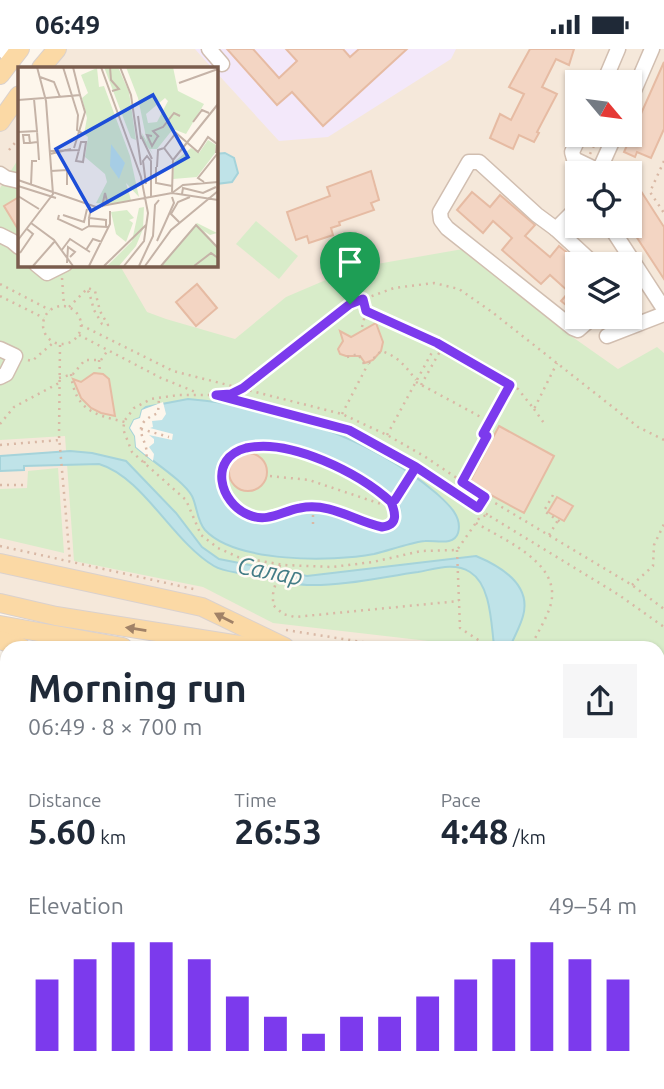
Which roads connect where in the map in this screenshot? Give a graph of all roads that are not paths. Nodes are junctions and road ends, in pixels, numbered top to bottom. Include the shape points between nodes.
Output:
1 (57, 49) edge
2 (209, 49) edge
3 (618, 49) edge
4 (652, 49) edge
5 (11, 52) edge
6 (222, 64) dead end
7 (42, 67) edge
8 (609, 70) edge
9 (642, 72) edge
10 (0, 75) edge
11 (18, 96) edge
12 (0, 122) edge
13 (0, 174) edge
14 (18, 181) edge
15 (565, 220) edge
16 (556, 229) junction
17 (0, 235) edge
18 (618, 238) edge
19 (18, 246) edge
20 (581, 252) edge
21 (38, 266) edge
22 (62, 266) edge
23 (664, 311) edge
24 (565, 322) edge
25 (607, 336) dead end
26 (0, 349) edge
27 (0, 377) edge
28 (0, 563) edge
29 (0, 603) edge
30 (0, 625) edge
31 (78, 640) joint
32 (84, 641) edge
33 (214, 641) edge
34 (273, 641) edge

1 - 7 main road
2 - 6 street
3 - 8 street
4 - 9 street
5 - 10 main road
11 - 12 main road
13 - 14 street
15 - 16 street
16 - 20 street
16 - 24 street via 474,161 440,212 447,228
17 - 19 street
18 - 23 street
21 - 22 street via 47,273
23 - 25 street
26 - 27 street via 15,356
34 -> 28 main road via 202,607
33 -> 29 main road
30 - 31 main road
31 - 32 main road

